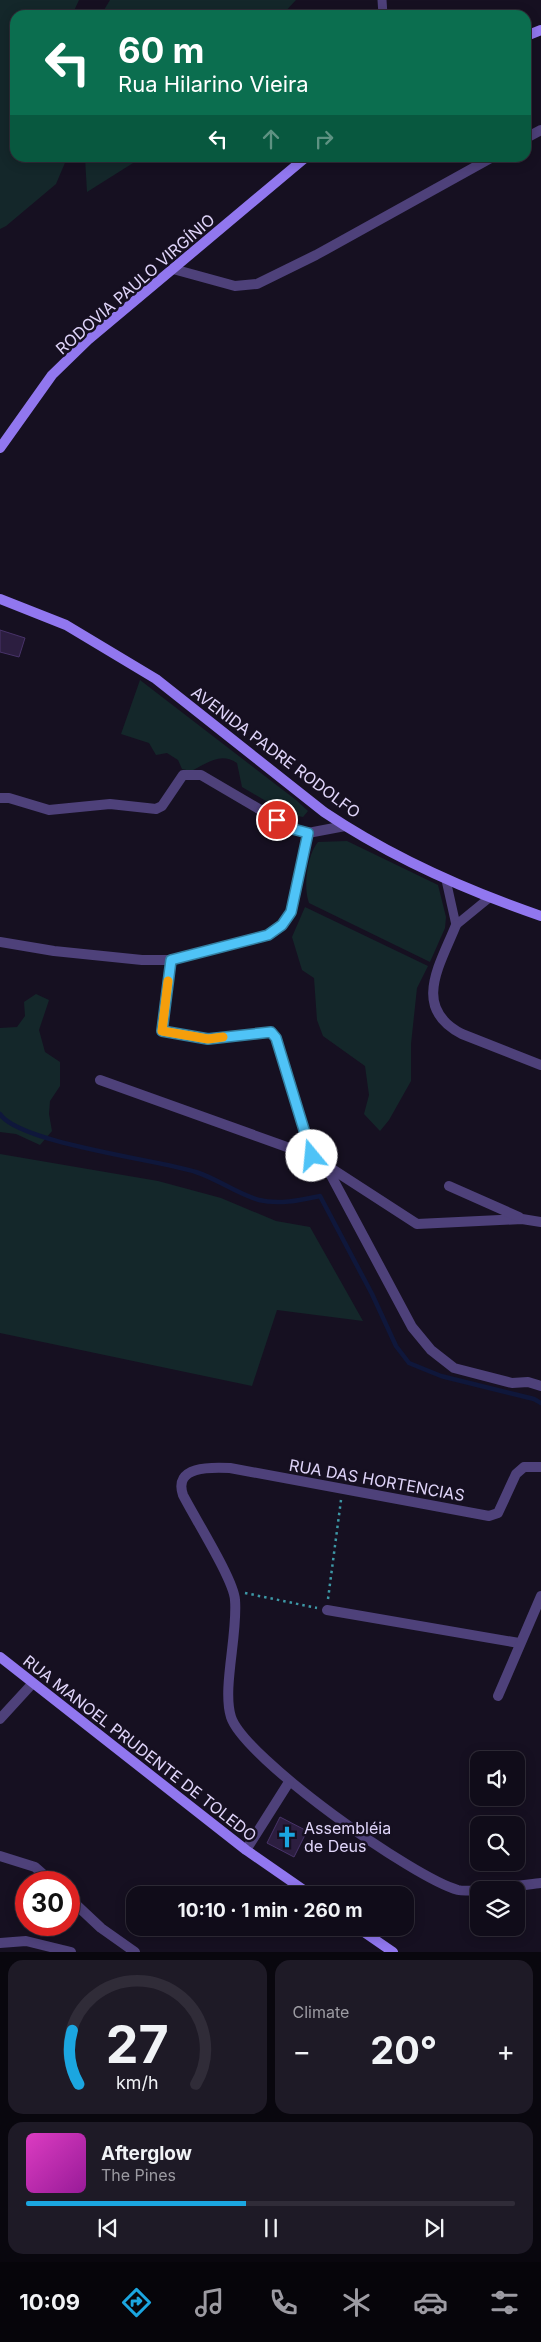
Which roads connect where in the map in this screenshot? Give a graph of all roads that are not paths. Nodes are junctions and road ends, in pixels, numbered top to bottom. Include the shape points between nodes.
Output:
1 (300, 162) edge
2 (485, 162) edge
3 (174, 269) junction
4 (0, 448) edge
5 (0, 599) edge
6 (0, 798) edge
7 (345, 826) junction
8 (308, 833) junction
9 (446, 880) junction
10 (489, 898) junction
11 (541, 916) edge
12 (456, 925) junction
13 (0, 942) edge
14 (171, 960) junction
15 (541, 1065) edge
16 (100, 1080) dead end
17 (312, 1156) junction
18 (326, 1165) junction
19 (449, 1186) dead end
20 (522, 1219) junction
21 (541, 1222) edge
22 (541, 1386) edge
23 (541, 1467) edge
24 (541, 1596) edge
25 (327, 1610) road end
26 (520, 1643) junction
27 (0, 1658) edge
28 (32, 1684) junction
29 (498, 1696) dead end
30 (0, 1719) edge
31 (289, 1782) junction
32 (246, 1850) junction
33 (0, 1856) edge
34 (40, 1871) edge
35 (541, 1883) edge
36 (299, 1886) edge
37 (80, 1909) edge
38 (370, 1936) edge
39 (0, 1943) edge
40 (71, 1952) edge
41 (135, 1952) edge
42 (393, 1952) edge

1 - 3 street, RODOVIA PAULO VIRGÍNIO
2 - 3 street via 258,284 235,286
3 - 4 street, RODOVIA PAULO VIRGÍNIO via 88,340 52,375
5 - 7 street, AVENIDA PADRE RODOLFO via 66,625 156,679
6 - 8 street via 49,810 125,804 156,809 162,806 183,775 201,775 293,829
7 - 8 street
7 - 9 street, AVENIDA PADRE RODOLFO
8 - 14 street via 291,912 282,925 268,935
9 - 10 street, AVENIDA PADRE RODOLFO
9 - 12 lane
10 - 11 street, AVENIDA PADRE RODOLFO
10 - 12 lane
12 - 15 street via 432,985 433,1000 442,1020 462,1034
13 - 14 street via 74,953
14 - 17 street via 162,1031 208,1039 271,1032 276,1038
16 - 17 street
17 - 18 street
18 - 20 street via 417,1224
18 - 22 street via 412,1327 431,1350 454,1368 512,1383 528,1382
19 - 20 street
20 - 21 street
23 - 31 street, RUA DAS HORTENCIAS via 524,1467 516,1474 498,1513 489,1516 214,1467 191,1471 183,1478 183,1495 233,1590 235,1626 229,1695 231,1716 244,1739
24 - 26 street
25 - 26 street
26 - 29 street
27 - 28 street, RUA MANOEL PRUDENTE DE TOLEDO
28 - 30 street
28 - 32 street, RUA MANOEL PRUDENTE DE TOLEDO
31 - 32 street
31 - 35 street via 439,1883 460,1890
32 - 36 street, RUA MANOEL PRUDENTE DE TOLEDO
33 - 34 street via 35,1866
37 - 41 street via 100,1928
38 - 42 street
39 - 40 street via 26,1941

